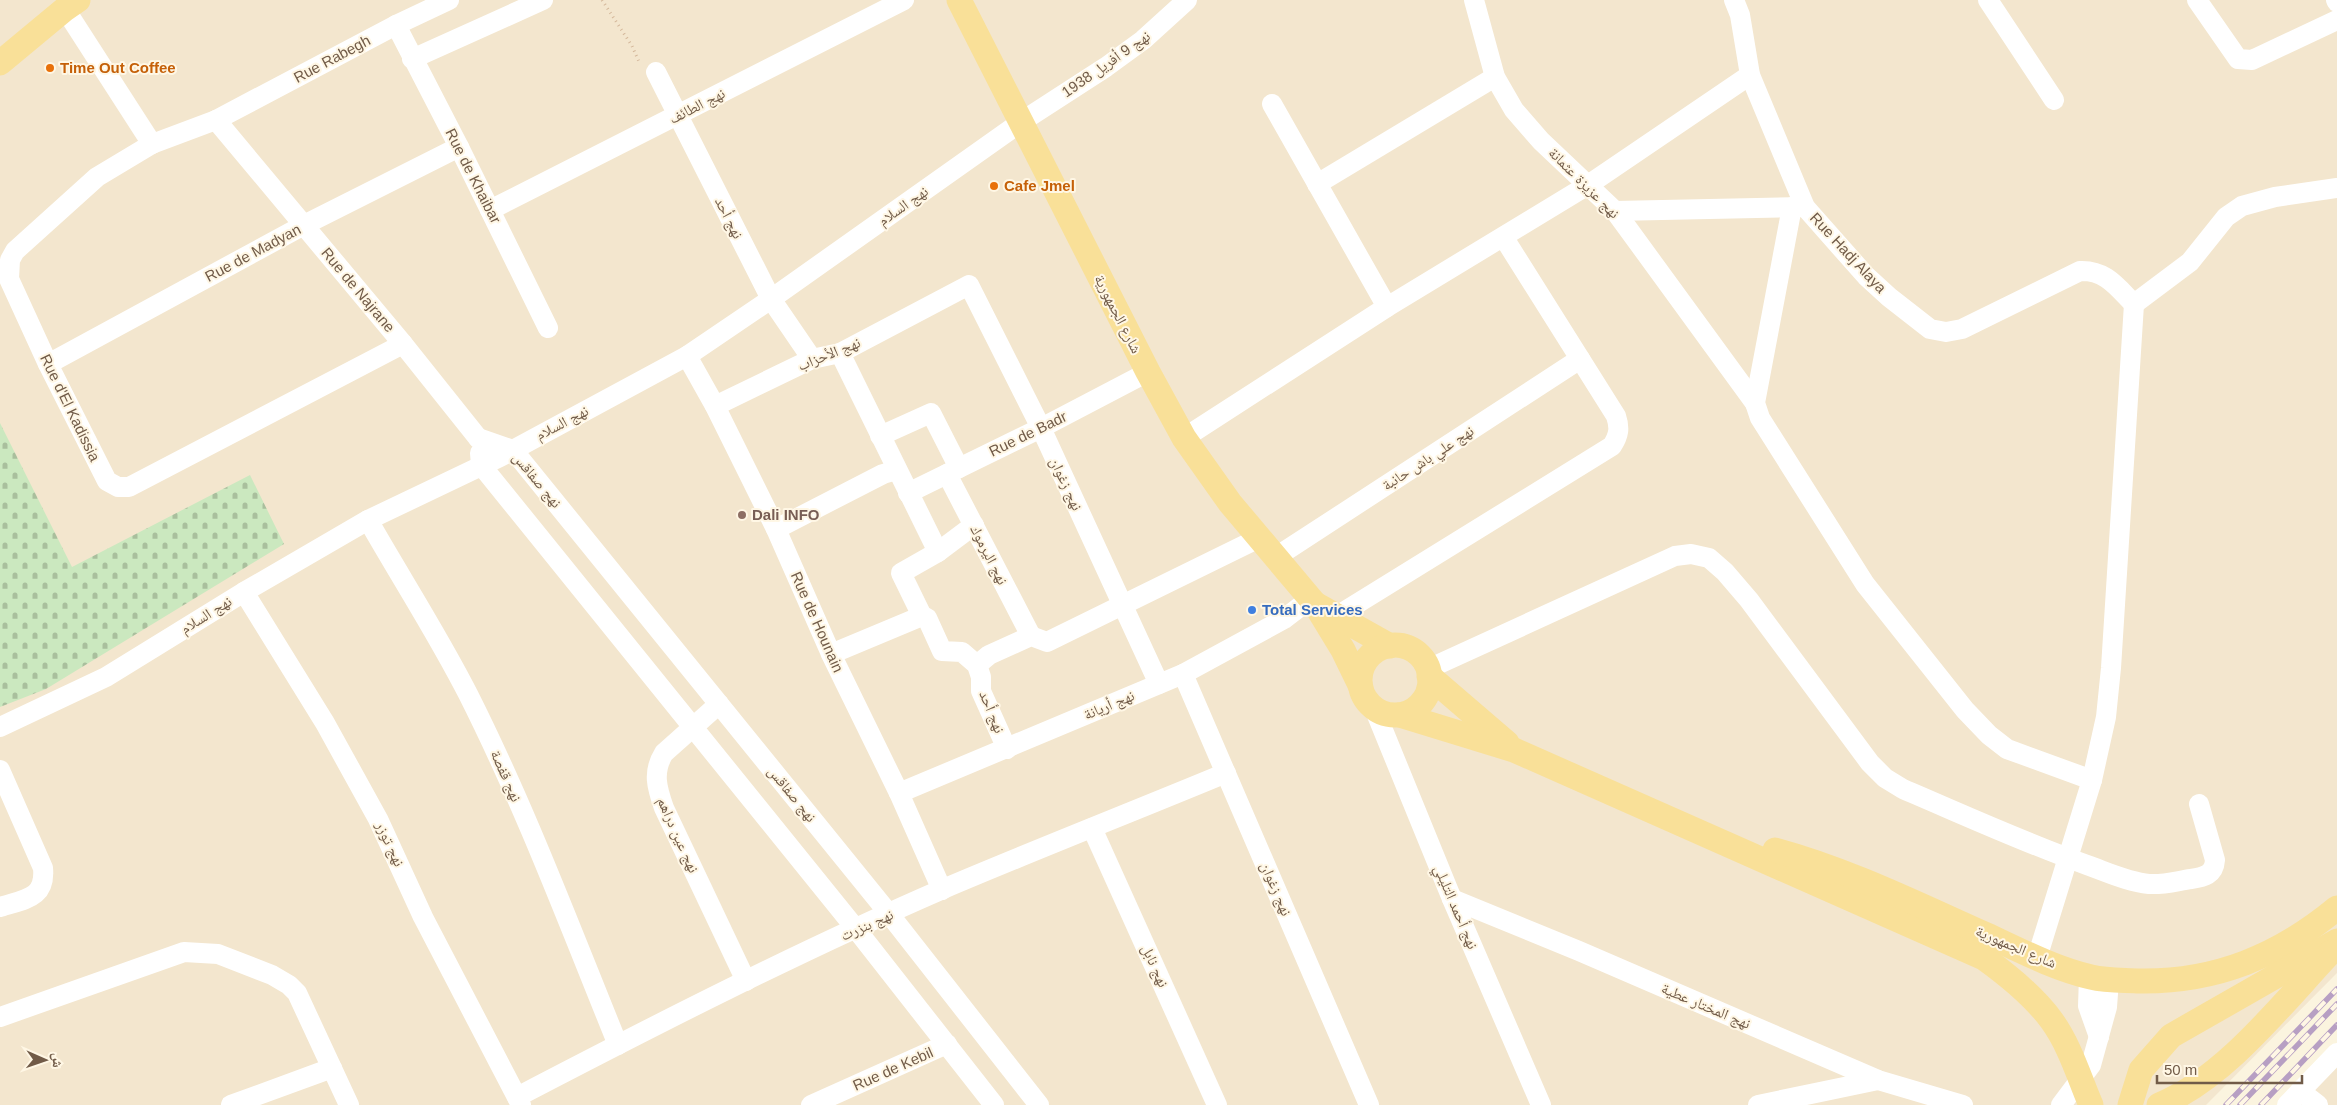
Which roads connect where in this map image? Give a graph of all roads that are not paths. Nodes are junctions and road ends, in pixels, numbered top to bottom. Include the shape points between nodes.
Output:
1 (449, 0) edge
2 (543, 0) edge
3 (904, 0) edge
4 (960, 0) edge
5 (1187, 0) edge
6 (1474, 0) edge
7 (1734, 0) edge
8 (1988, 0) edge
9 (2197, 0) edge
10 (71, 4) edge
11 (2337, 20) edge
12 (396, 25) junction
13 (412, 59) junction
14 (0, 63) edge
15 (656, 72) road end
16 (1750, 75) junction
17 (1495, 77) junction
18 (2054, 100) dead end
19 (1272, 104) dead end
20 (677, 117) junction
21 (216, 120) junction
22 (1021, 122) junction
23 (152, 144) junction
24 (459, 147) junction
25 (1317, 184) junction
26 (1588, 185) junction
27 (2337, 188) edge
28 (1798, 207) junction
29 (490, 210) junction
30 (1615, 211) junction
31 (304, 226) junction
32 (1504, 238) junction
33 (969, 285) joint
34 (771, 299) junction
35 (2134, 304) junction
36 (1387, 308) junction
37 (548, 328) dead end
38 (403, 344) junction
39 (840, 353) junction
40 (687, 356) junction
41 (812, 359) junction
42 (1580, 359) junction
43 (48, 364) junction
44 (1148, 372) junction
45 (1754, 403) junction
46 (715, 406) junction
47 (1041, 428) junction
48 (880, 436) junction
49 (478, 438) junction
50 (1184, 438) junction
51 (513, 450) junction
52 (481, 465) junction
53 (897, 470) junction
54 (953, 471) junction
55 (908, 493) junction
56 (368, 520) junction
57 (974, 525) junction
58 (776, 529) junction
59 (1258, 538) junction
60 (938, 552) junction
61 (1276, 557) junction
62 (244, 592) junction
63 (1122, 605) junction
64 (1321, 606) junction
65 (922, 616) junction
66 (1031, 636) junction
67 (1390, 646) junction
68 (830, 654) junction
69 (976, 665) junction
70 (1429, 673) junction
71 (1183, 674) junction
72 (1159, 684) junction
73 (1360, 685) junction
74 (719, 704) junction
75 (1374, 708) junction
76 (1400, 714) junction
77 (0, 726) edge
78 (692, 727) junction
79 (1007, 749) junction
80 (1514, 750) junction
81 (0, 770) edge
82 (1226, 773) junction
83 (2092, 780) junction
84 (898, 793) junction
85 (2199, 804) dead end
86 (1092, 828) junction
87 (1692, 828) junction
88 (2068, 858) junction
89 (942, 890) junction
90 (1452, 899) junction
91 (0, 907) edge
92 (2337, 908) edge
93 (890, 915) junction
94 (856, 929) junction
95 (2337, 941) edge
96 (2337, 945) edge
97 (2037, 958) junction
98 (2099, 978) junction
99 (746, 981) junction
100 (0, 1017) edge
101 (947, 1044) junction
102 (618, 1045) junction
103 (2337, 1053) edge
104 (332, 1068) junction
105 (1878, 1080) junction
106 (2294, 1098) edge
107 (519, 1101) edge
108 (230, 1105) edge
109 (349, 1105) edge
110 (811, 1105) edge
111 (994, 1105) edge
112 (1039, 1105) edge
113 (1217, 1105) edge
114 (1369, 1105) edge
115 (1541, 1105) edge
116 (1758, 1105) edge
117 (1962, 1105) edge
118 (2061, 1105) edge
119 (2091, 1105) edge
120 (2130, 1105) edge
121 (2159, 1105) edge
122 (2318, 1105) edge

1 - 12 street, Rue Rabegh
2 - 13 street
3 - 20 street, نهج الطائف
4 - 22 main road, شارع الجمهورية
5 - 22 street, نهج 9 أفريل 1938 via 1143,40
6 - 17 street, نهج عزيزة عثمانة
7 - 16 street, Rue Hadj Alaya via 1740,15
8 - 18 street
9 - 11 street via 2238,59 2244,61
10 - 14 main road
10 - 23 street
12 - 13 street, Rue de Khaibar
12 - 21 street, Rue Rabegh
13 - 24 street, Rue de Khaibar
15 - 20 street, نهج أحد
16 - 26 street
16 - 28 street, Rue Hadj Alaya
17 - 25 street
17 - 26 street, نهج عزيزة عثمانة via 1514,110 1541,141
19 - 25 street
20 - 29 street, نهج الطائف
20 - 34 street, نهج أحد
21 - 23 street, Rue d'El Kadissia
21 - 31 street, Rue de Najrane
22 - 34 street, نهج السلام
22 - 44 main road, شارع الجمهورية
23 - 43 street, Rue d'El Kadissia via 97,177 15,250 10,260 9,279
24 - 29 street, Rue de Khaibar
24 - 31 street, Rue de Madyan
25 - 36 street
26 - 30 street, نهج عزيزة عثمانة
26 - 32 street
27 - 35 street via 2276,197 2242,206 2226,217 2190,262
28 - 30 street
28 - 35 street, Rue Hadj Alaya via 1866,276 1930,329 1946,332 1962,329 2080,271 2094,270 2111,280
28 - 45 street
29 - 37 street, Rue de Khaibar
30 - 45 street, نهج عزيزة عثمانة
31 - 38 street, Rue de Najrane
31 - 43 street, Rue de Madyan
32 - 36 street
32 - 42 street, نهج أريانة
33 - 39 street, نهج الأحزاب
33 - 47 street, نهج زغوان
34 - 40 street, نهج السلام
34 - 41 street, نهج أحد
35 - 83 street via 2111,668 2106,717
36 - 50 street
38 - 43 street, Rue d'El Kadissia via 130,487 118,487 107,481
38 - 49 street, Rue de Najrane
39 - 41 street, نهج الأحزاب
39 - 48 street
40 - 46 street, Rue de Hounain
40 - 51 street, نهج السلام
41 - 46 street, نهج الأحزاب
42 - 61 street, نهج علي باش حانبة
42 - 64 street, نهج أريانة via 1616,416 1618,437 1612,446
44 - 47 street, Rue de Badr
44 - 50 main road, شارع الجمهورية
45 - 83 street, نهج عزيزة عثمانة via 1774,444 1865,584 1965,710 2007,749
46 - 58 street, Rue de Hounain
47 - 54 street, Rue de Badr
47 - 63 street, نهج زغوان
48 - 53 street
48 - 54 street, نهج اليرموك via 931,413
49 - 51 street, نهج صفاقس
49 - 52 street
50 - 59 main road, شارع الجمهورية
51 - 52 street, نهج السلام
51 - 74 street, نهج صفاقس
52 - 56 street, نهج السلام
52 - 78 street
53 - 55 street
53 - 58 street via 883,474
54 - 55 street, Rue de Badr
54 - 57 street, نهج اليرموك
55 - 60 street
56 - 62 street, نهج السلام
56 - 102 street, نهج قفصة via 467,692 540,854
57 - 60 street
57 - 66 street, نهج اليرموك
58 - 68 street, Rue de Hounain
59 - 61 main road, شارع الجمهورية
59 - 63 street
60 - 65 street via 902,573
61 - 64 main road, شارع الجمهورية
62 - 77 street, نهج السلام via 106,677
62 - 107 street, نهج توزر via 325,724 378,819 423,917
63 - 66 street via 1047,642
63 - 72 street, نهج زغوان
64 - 67 main road
64 - 71 street, نهج أريانة via 1284,619
64 - 73 main road
65 - 68 street
65 - 69 street via 927,618 942,651 962,652
66 - 69 street via 989,654
67 - 70 main road via 1409,648 1424,660
67 - 73 main road via 1370,655 1360,674
68 - 84 street, Rue de Hounain
69 - 79 street, نهج أحد via 981,691
70 - 76 main road via 1429,687 1419,705
70 - 80 main road
70 - 88 street via 1675,556 1690,554 1709,558 1749,600 1884,778 1903,790
71 - 72 street, نهج أريانة
71 - 82 street, نهج زغوان
72 - 79 street, نهج أريانة
73 - 75 main road via 1367,702
74 - 78 street, نهج عين دراهم
74 - 93 street, نهج صفاقس
75 - 76 main road via 1391,715
75 - 90 street, نهج أحمد التليلي
76 - 80 main road
78 - 94 street
78 - 99 street, نهج عين دراهم via 664,753 658,763 657,788
79 - 84 street, نهج أريانة
80 - 87 main road
81 - 91 street via 43,868 44,878 35,895
82 - 86 street, نهج بنزرت
82 - 114 street, نهج زغوان
83 - 88 street
84 - 89 street, Rue de Hounain
85 - 88 street via 2215,860 2210,874 2148,884
86 - 89 street, نهج بنزرت
86 - 113 street, نهج نابل
87 - 97 main road, شارع الجمهورية via 1817,864 1901,897
87 - 119 main road via 1984,958 2007,975 2052,1021 2075,1064
88 - 97 street
89 - 93 street, نهج بنزرت
90 - 105 street, نهج المختار عطية
90 - 115 street, نهج أحمد التليلي
92 - 98 main road, شارع الجمهورية via 2311,930 2250,962 2185,979
93 - 94 street, نهج بنزرت
93 - 112 street, نهج صفاقس
94 - 99 street, نهج بنزرت
94 - 101 street
95 - 120 main road via 2171,1036 2141,1070
96 - 121 main road via 2239,1050 2184,1093
97 - 98 main road, شارع الجمهورية
98 - 118 street via 2107,1008 2091,1065
99 - 102 street, نهج بنزرت
100 - 104 street via 184,952 218,954 289,984 297,993
101 - 110 street, Rue de Kebil
101 - 111 street
102 - 107 street, نهج بنزرت
103 - 106 street
104 - 108 street
104 - 109 street
105 - 116 street
105 - 117 street, نهج المختار عطية
106 - 122 street

